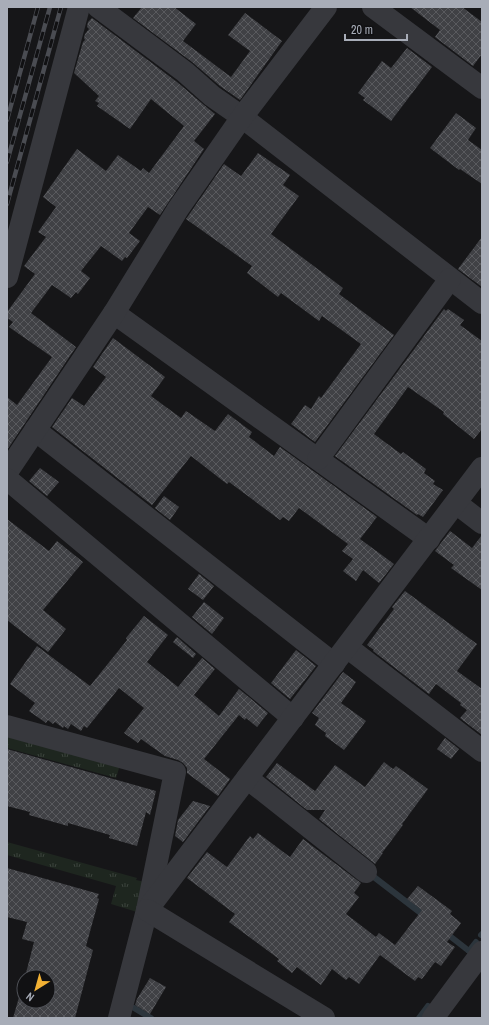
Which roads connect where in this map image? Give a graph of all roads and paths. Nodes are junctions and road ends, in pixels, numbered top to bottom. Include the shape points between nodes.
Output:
1 (79, 7) edge
2 (98, 7) edge
3 (326, 7) edge
4 (373, 7) edge
5 (482, 88) edge
6 (242, 117) junction
7 (7, 277) edge
8 (450, 279) junction
9 (482, 303) edge
10 (114, 313) junction
11 (36, 430) junction
12 (318, 459) junction
13 (482, 468) edge
14 (7, 472) edge
15 (7, 479) edge
16 (456, 503) junction
17 (482, 523) edge
18 (429, 539) junction
19 (348, 647) junction
20 (334, 664) junction
21 (293, 718) junction
22 (7, 726) edge
23 (482, 751) edge
24 (247, 778) junction
25 (366, 872) dead end
26 (147, 910) junction
27 (482, 952) edge
28 (119, 1018) edge
29 (324, 1018) edge
30 (433, 1018) edge

1 - 7 street
2 - 6 street
3 - 6 street
4 - 5 street
6 - 8 street
6 - 10 street via 178,209
8 - 9 street
8 - 12 street
10 - 11 street
10 - 12 street
11 - 14 street
11 - 20 street
12 - 18 street
13 - 16 street
15 - 21 street
16 - 17 street
16 - 18 street
18 - 19 street
19 - 20 street
19 - 23 street
20 - 21 street
21 - 24 street
22 - 26 street via 175,772
24 - 25 street
24 - 26 street
26 - 28 street
26 - 29 street
27 - 30 street

